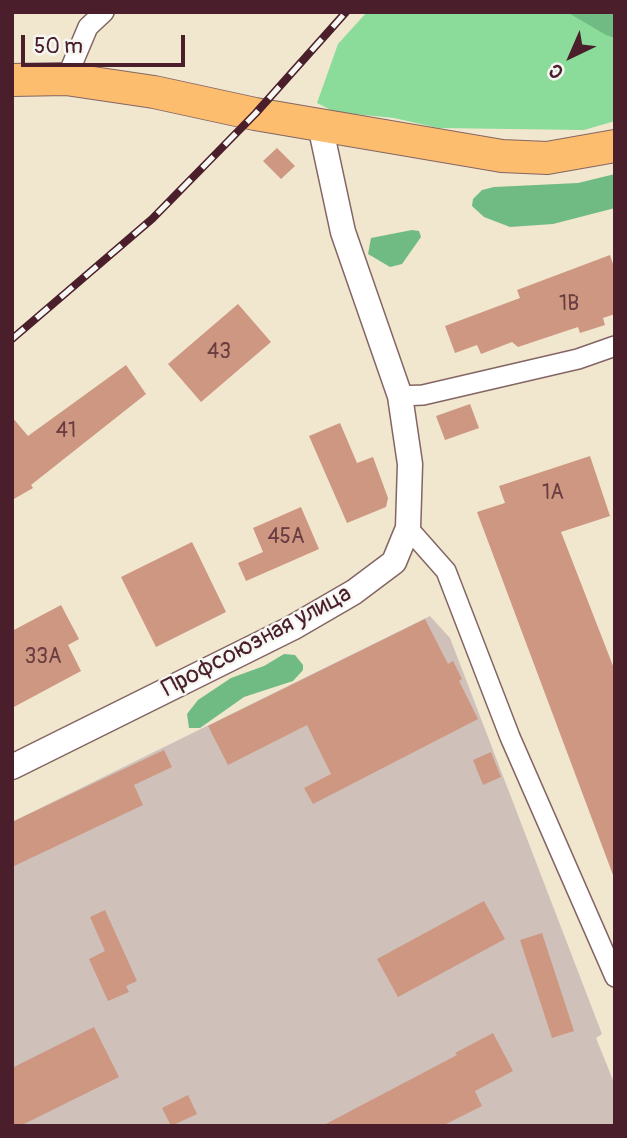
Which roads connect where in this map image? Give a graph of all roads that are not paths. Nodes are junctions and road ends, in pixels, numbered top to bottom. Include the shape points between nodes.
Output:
1 (104, 12) edge
2 (12, 79) edge
3 (66, 79) junction
4 (320, 125) junction
5 (615, 146) edge
6 (615, 346) edge
7 (400, 397) junction
8 (408, 528) junction
9 (12, 767) edge
10 (615, 977) edge

1 - 3 street via 88,27
2 - 3 main road
3 - 4 main road
4 - 5 main road via 502,156 547,158
4 - 7 street, Профсоюзная улица via 343,232
6 - 7 street via 578,359
7 - 8 street, Профсоюзная улица via 410,464
8 - 9 street, Профсоюзная улица via 394,562 354,592 292,628
8 - 10 street via 446,571 510,737

